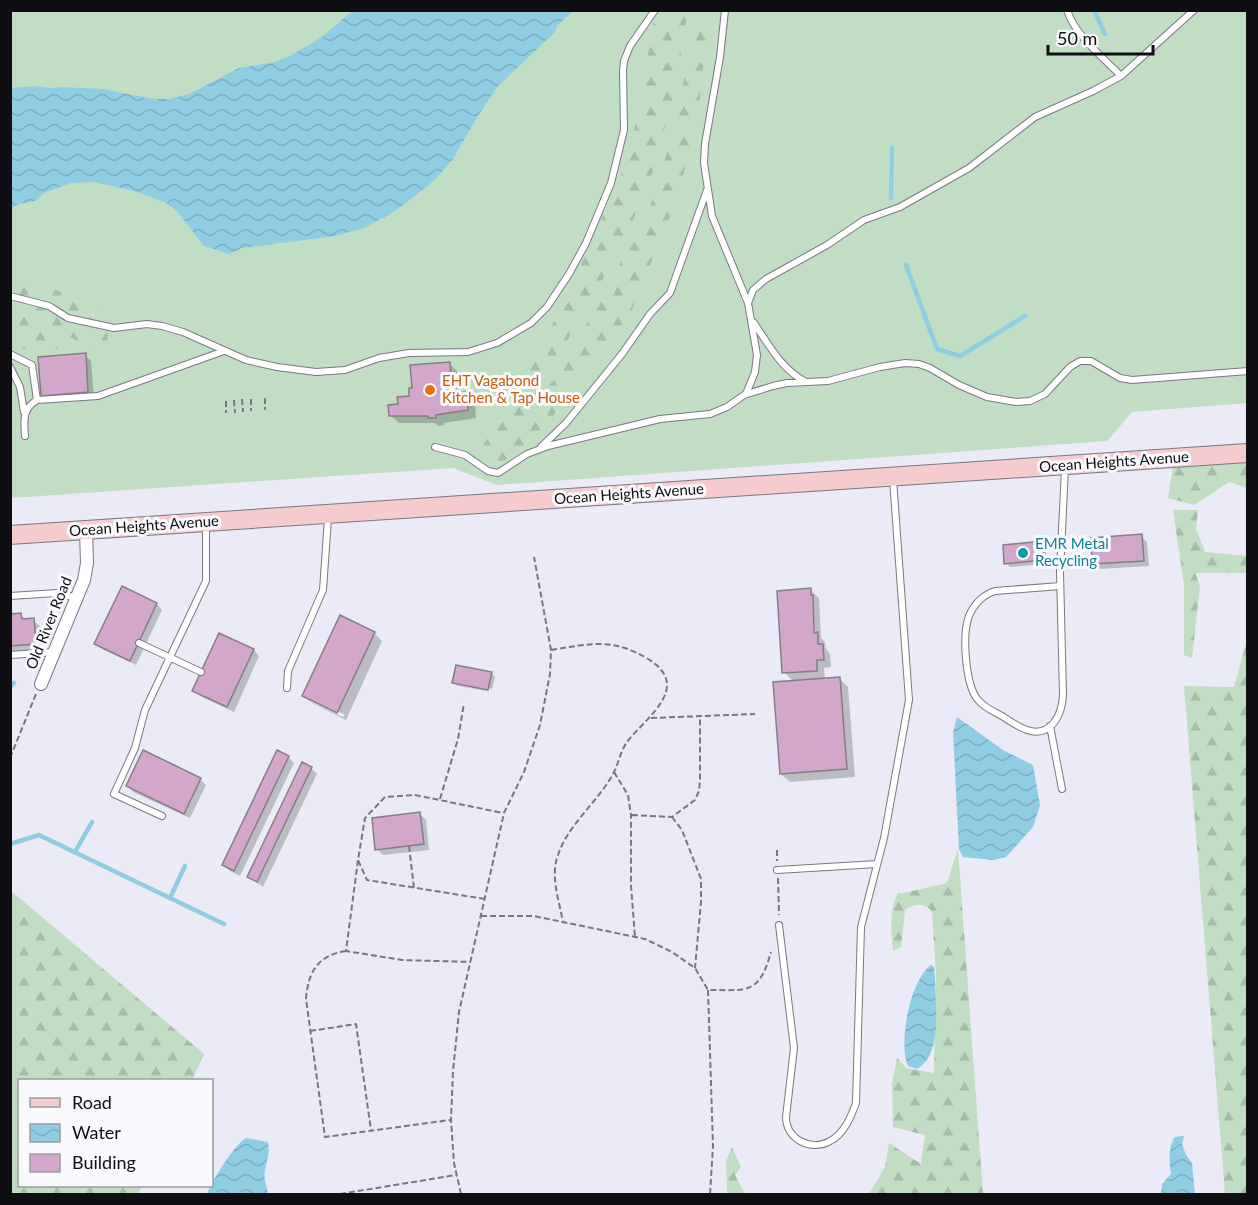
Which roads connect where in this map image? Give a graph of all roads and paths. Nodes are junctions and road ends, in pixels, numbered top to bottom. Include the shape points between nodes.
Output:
1 (655, 10) edge
2 (726, 10) edge
3 (1067, 10) edge
4 (1194, 10) edge
5 (1121, 75) junction
6 (707, 190) junction
7 (10, 297) edge
8 (748, 303) junction
9 (750, 318) junction
10 (224, 351) junction
11 (10, 354) edge
12 (10, 367) edge
13 (1248, 371) edge
14 (806, 383) junction
15 (746, 394) junction
16 (265, 398) dead end
17 (242, 399) dead end
18 (251, 399) dead end
19 (37, 400) junction
20 (226, 400) dead end
21 (234, 400) dead end
22 (265, 410) dead end
23 (251, 411) dead end
24 (235, 412) dead end
25 (243, 412) dead end
26 (226, 413) dead end
27 (24, 416) junction
28 (25, 436) dead end
29 (435, 447) dead end
30 (539, 449) junction
31 (1248, 453) edge
32 (1065, 465) junction
33 (893, 476) junction
34 (328, 514) junction
35 (206, 522) junction
36 (86, 530) junction
37 (10, 535) edge
38 (534, 557) dead end
39 (1060, 586) junction
40 (10, 596) edge
41 (76, 598) junction
42 (139, 643) dead end
43 (551, 650) junction
44 (54, 652) junction
45 (10, 655) edge
46 (170, 658) junction
47 (201, 672) dead end
48 (40, 684) joint
49 (286, 688) dead end
50 (464, 703) dead end
51 (755, 714) dead end
52 (700, 716) junction
53 (651, 718) junction
54 (1050, 726) junction
55 (10, 758) edge
56 (614, 772) junction
57 (1062, 789) dead end
58 (440, 800) junction
59 (504, 813) junction
60 (632, 815) junction
61 (162, 816) dead end
62 (672, 817) junction
63 (409, 846) dead end
64 (777, 850) dead end
65 (358, 860) junction
66 (877, 864) junction
67 (777, 870) junction
68 (414, 888) junction
69 (485, 899) junction
70 (481, 916) junction
71 (563, 922) junction
72 (779, 925) junction
73 (635, 938) junction
74 (346, 951) junction
75 (471, 962) junction
76 (695, 968) junction
77 (708, 990) junction
78 (310, 1030) junction
79 (451, 1120) junction
80 (371, 1131) junction
81 (457, 1174) junction
82 (340, 1194) edge
83 (461, 1194) edge
84 (710, 1194) edge

1 - 10 lane via 624,61 624,130 597,219 558,292 531,323 476,351 409,353 331,372 277,367
2 - 6 lane via 704,153
3 - 5 lane via 1081,35
4 - 5 lane
5 - 8 lane via 1035,117 969,168 900,207 864,220 766,279 753,290
6 - 8 lane via 712,216
6 - 30 lane via 672,290 566,423
7 - 10 lane via 49,306 68,318 114,328 162,326
8 - 9 lane
9 - 14 lane via 783,365
9 - 15 lane via 756,362
10 - 19 lane via 98,396
11 - 19 lane via 32,365
12 - 27 lane via 22,394
13 - 14 lane via 1132,380 1120,378 1095,363 1080,361 1046,394 1024,402 987,398 914,363
14 - 15 lane via 787,383
15 - 30 lane via 710,414 660,419
16 - 22 path
17 - 25 path
18 - 23 path
19 - 27 lane
20 - 26 path
21 - 24 path
27 - 28 lane
29 - 30 lane via 465,455 488,471 498,473
31 - 32 main road, Ocean Heights Avenue
32 - 33 main road, Ocean Heights Avenue
32 - 39 lane
33 - 34 main road, Ocean Heights Avenue
33 - 66 lane via 909,700
34 - 35 main road, Ocean Heights Avenue
34 - 49 lane via 323,590 288,671
35 - 36 main road, Ocean Heights Avenue
35 - 46 lane via 206,581
36 - 37 main road, Ocean Heights Avenue
36 - 41 street, Old River Road via 87,563
38 - 43 path
39 - 54 lane via 1063,707
39 - 54 lane via 988,594 971,611 966,632 971,687 978,701 1027,730 1041,731
40 - 41 lane via 57,593
41 - 44 street, Old River Road
42 - 46 lane
43 - 53 path via 599,643 622,646 656,664 666,686
43 - 59 path via 540,725
44 - 45 lane
44 - 48 street, Old River Road
46 - 47 lane
46 - 61 lane via 145,710 135,748 114,794
48 - 55 path, Old River Road
50 - 58 path
51 - 52 path
52 - 53 path
52 - 62 path via 699,791 690,805
53 - 56 path via 621,751
54 - 57 lane
56 - 60 path via 628,795
56 - 71 path via 558,854 554,877
58 - 59 path
58 - 65 path via 415,795 385,797 366,818
59 - 69 path
60 - 62 path
60 - 73 path
62 - 76 path via 682,830 701,879
63 - 68 path
64 - 67 path
65 - 68 path via 368,880
65 - 74 path
66 - 67 lane
66 - 72 lane via 861,927 856,1103 849,1121 828,1143 799,1141 787,1127 794,1048
67 - 72 path
68 - 69 path
69 - 70 path
70 - 71 path via 534,916
70 - 75 path
71 - 73 path
72 - 77 path via 767,969 759,982 742,990
73 - 76 path via 657,944
74 - 75 path via 402,960
74 - 78 path via 327,956 309,980 306,999
75 - 79 path via 459,1012
76 - 77 path
77 - 84 path via 713,1146
78 - 80 path via 325,1137
78 - 80 path via 356,1024
79 - 80 path
79 - 81 path
81 - 82 path
81 - 83 path

